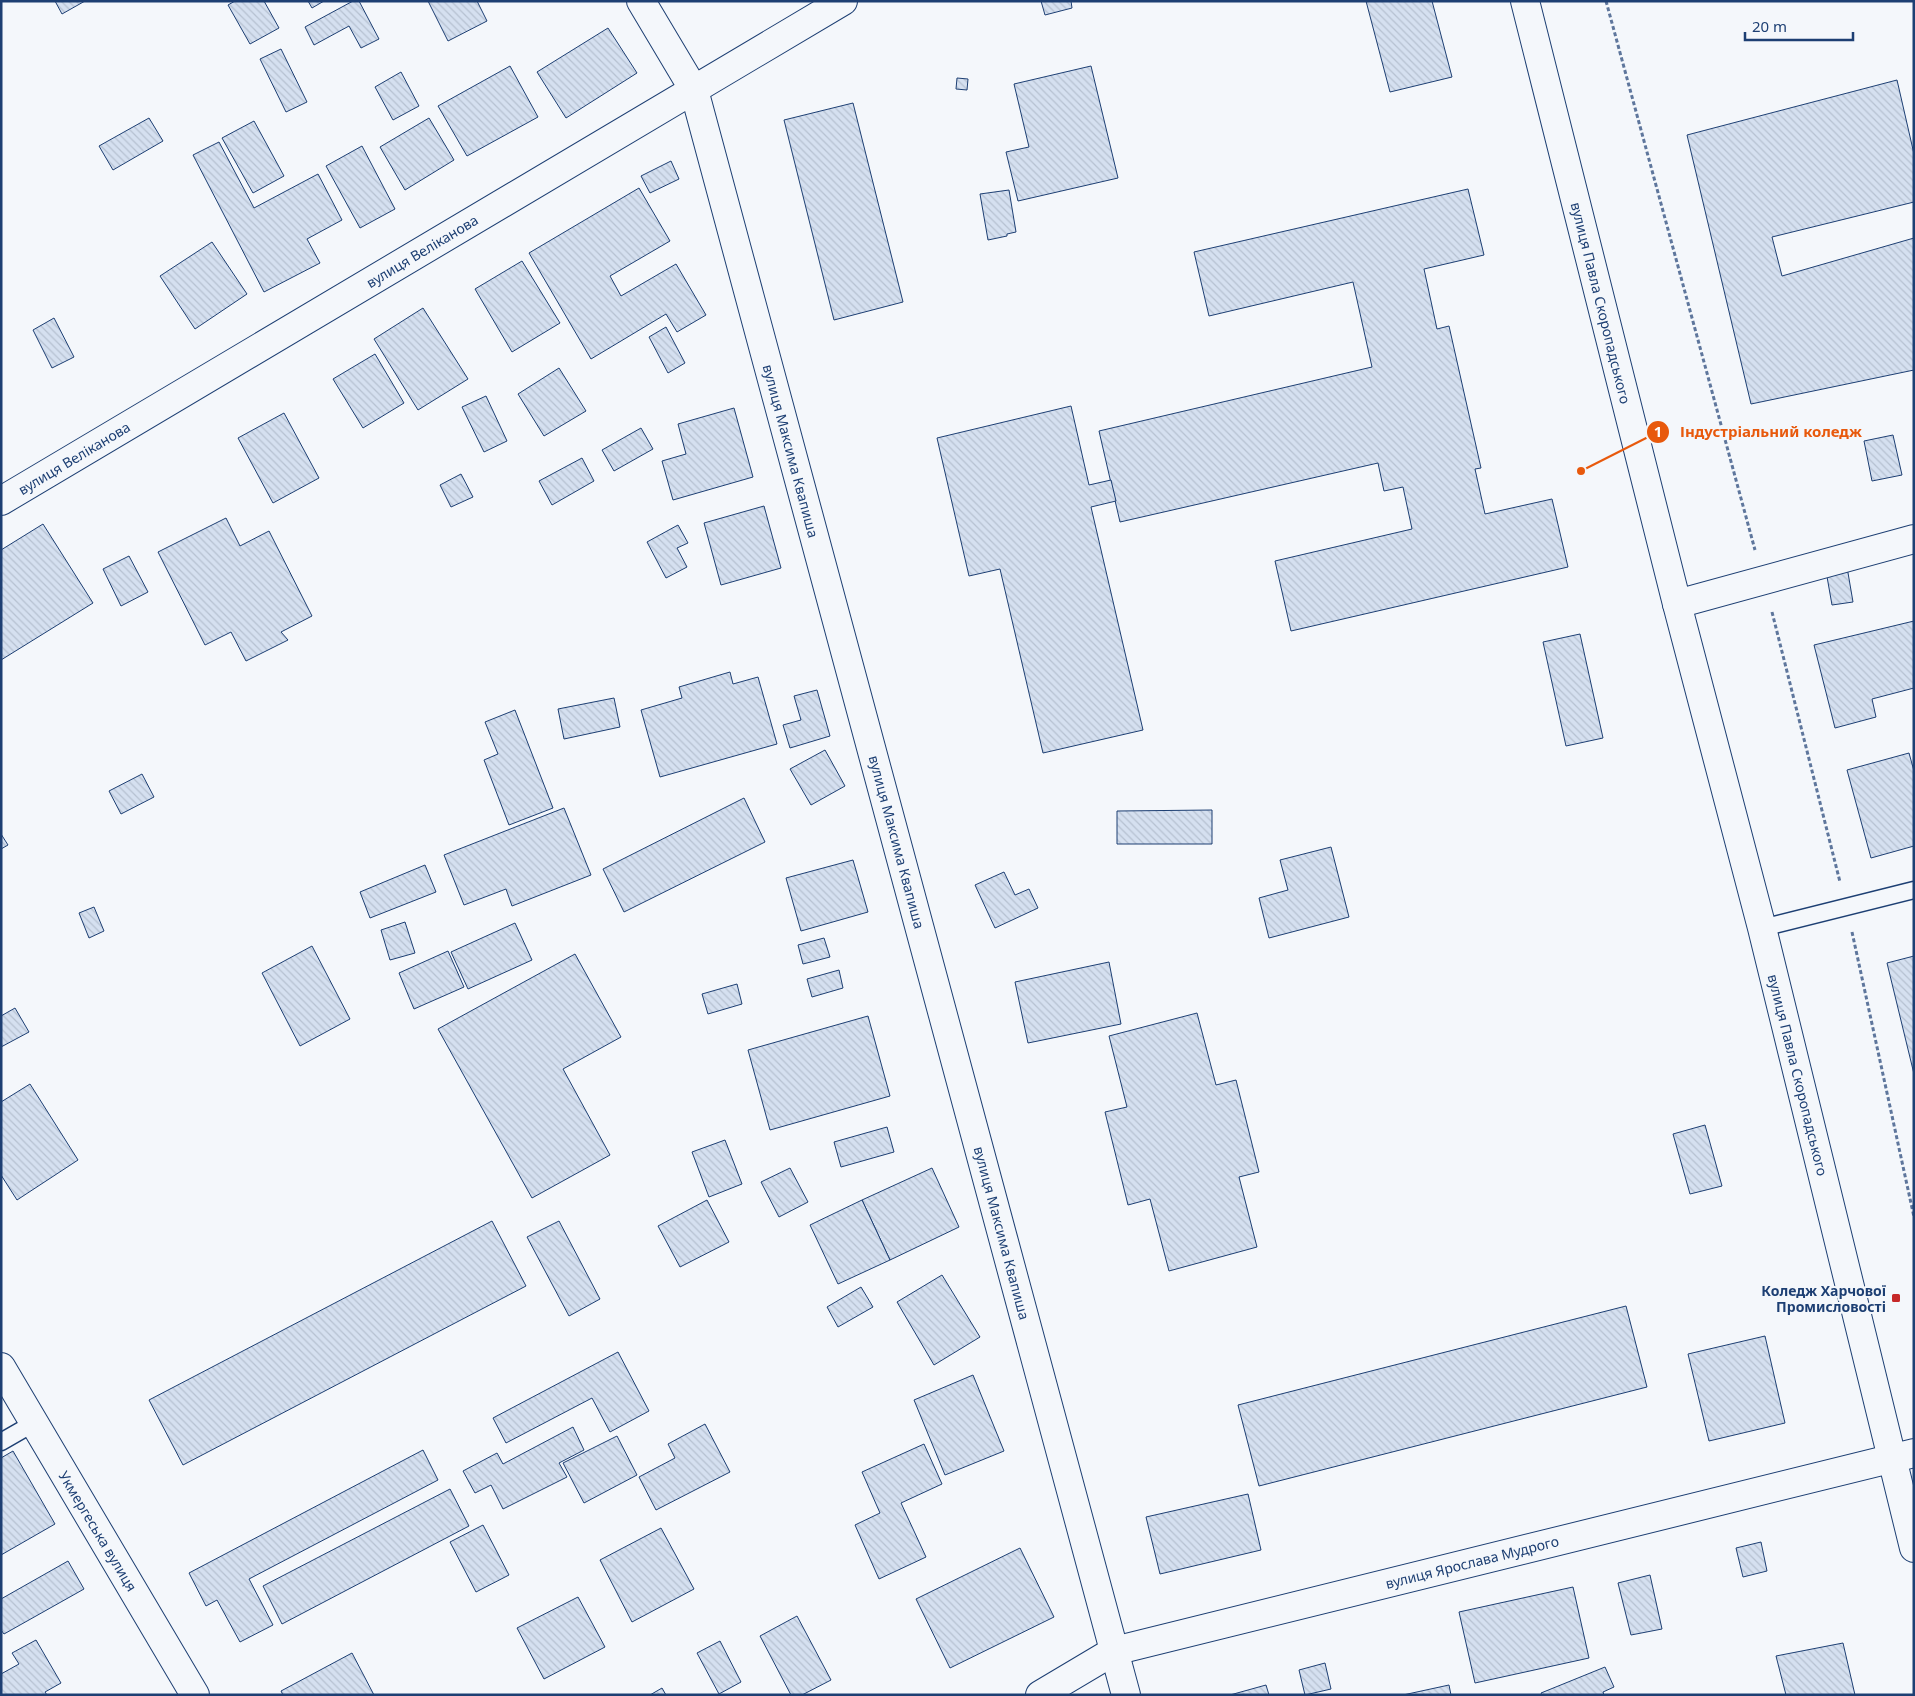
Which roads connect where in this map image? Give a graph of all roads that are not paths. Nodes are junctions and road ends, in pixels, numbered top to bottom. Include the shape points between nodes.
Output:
1 (641, 1) edge
2 (843, 1) edge
3 (1526, 1) edge
4 (694, 90) junction
5 (1, 501) edge
6 (1914, 539) edge
7 (1677, 604) junction
8 (1914, 890) edge
9 (1762, 928) junction
10 (1, 1367) edge
11 (34, 1423) junction
12 (1, 1442) edge
13 (1902, 1456) edge
14 (1914, 1548) edge
15 (1114, 1650) junction
16 (195, 1695) edge
17 (1040, 1695) edge
18 (1126, 1695) edge

1 - 4 street, вулиця Максима Квапиша
2 - 4 street, вулиця Веліканова
3 - 7 street, вулиця Павла Скоропадського
4 - 5 street, вулиця Веліканова
4 - 15 street, вулиця Максима Квапиша
6 - 7 street
7 - 9 street, вулиця Павла Скоропадського
8 - 9 lane
9 - 13 street, вулиця Павла Скоропадського
10 - 11 street, Укмергеська вулиця
11 - 12 lane
11 - 16 street, Укмергеська вулиця
13 - 14 street, вулиця Павла Скоропадського
13 - 15 street, вулиця Ярослава Мудрого
15 - 17 street, вулиця Ярослава Мудрого
15 - 18 street, вулиця Максима Квапиша

